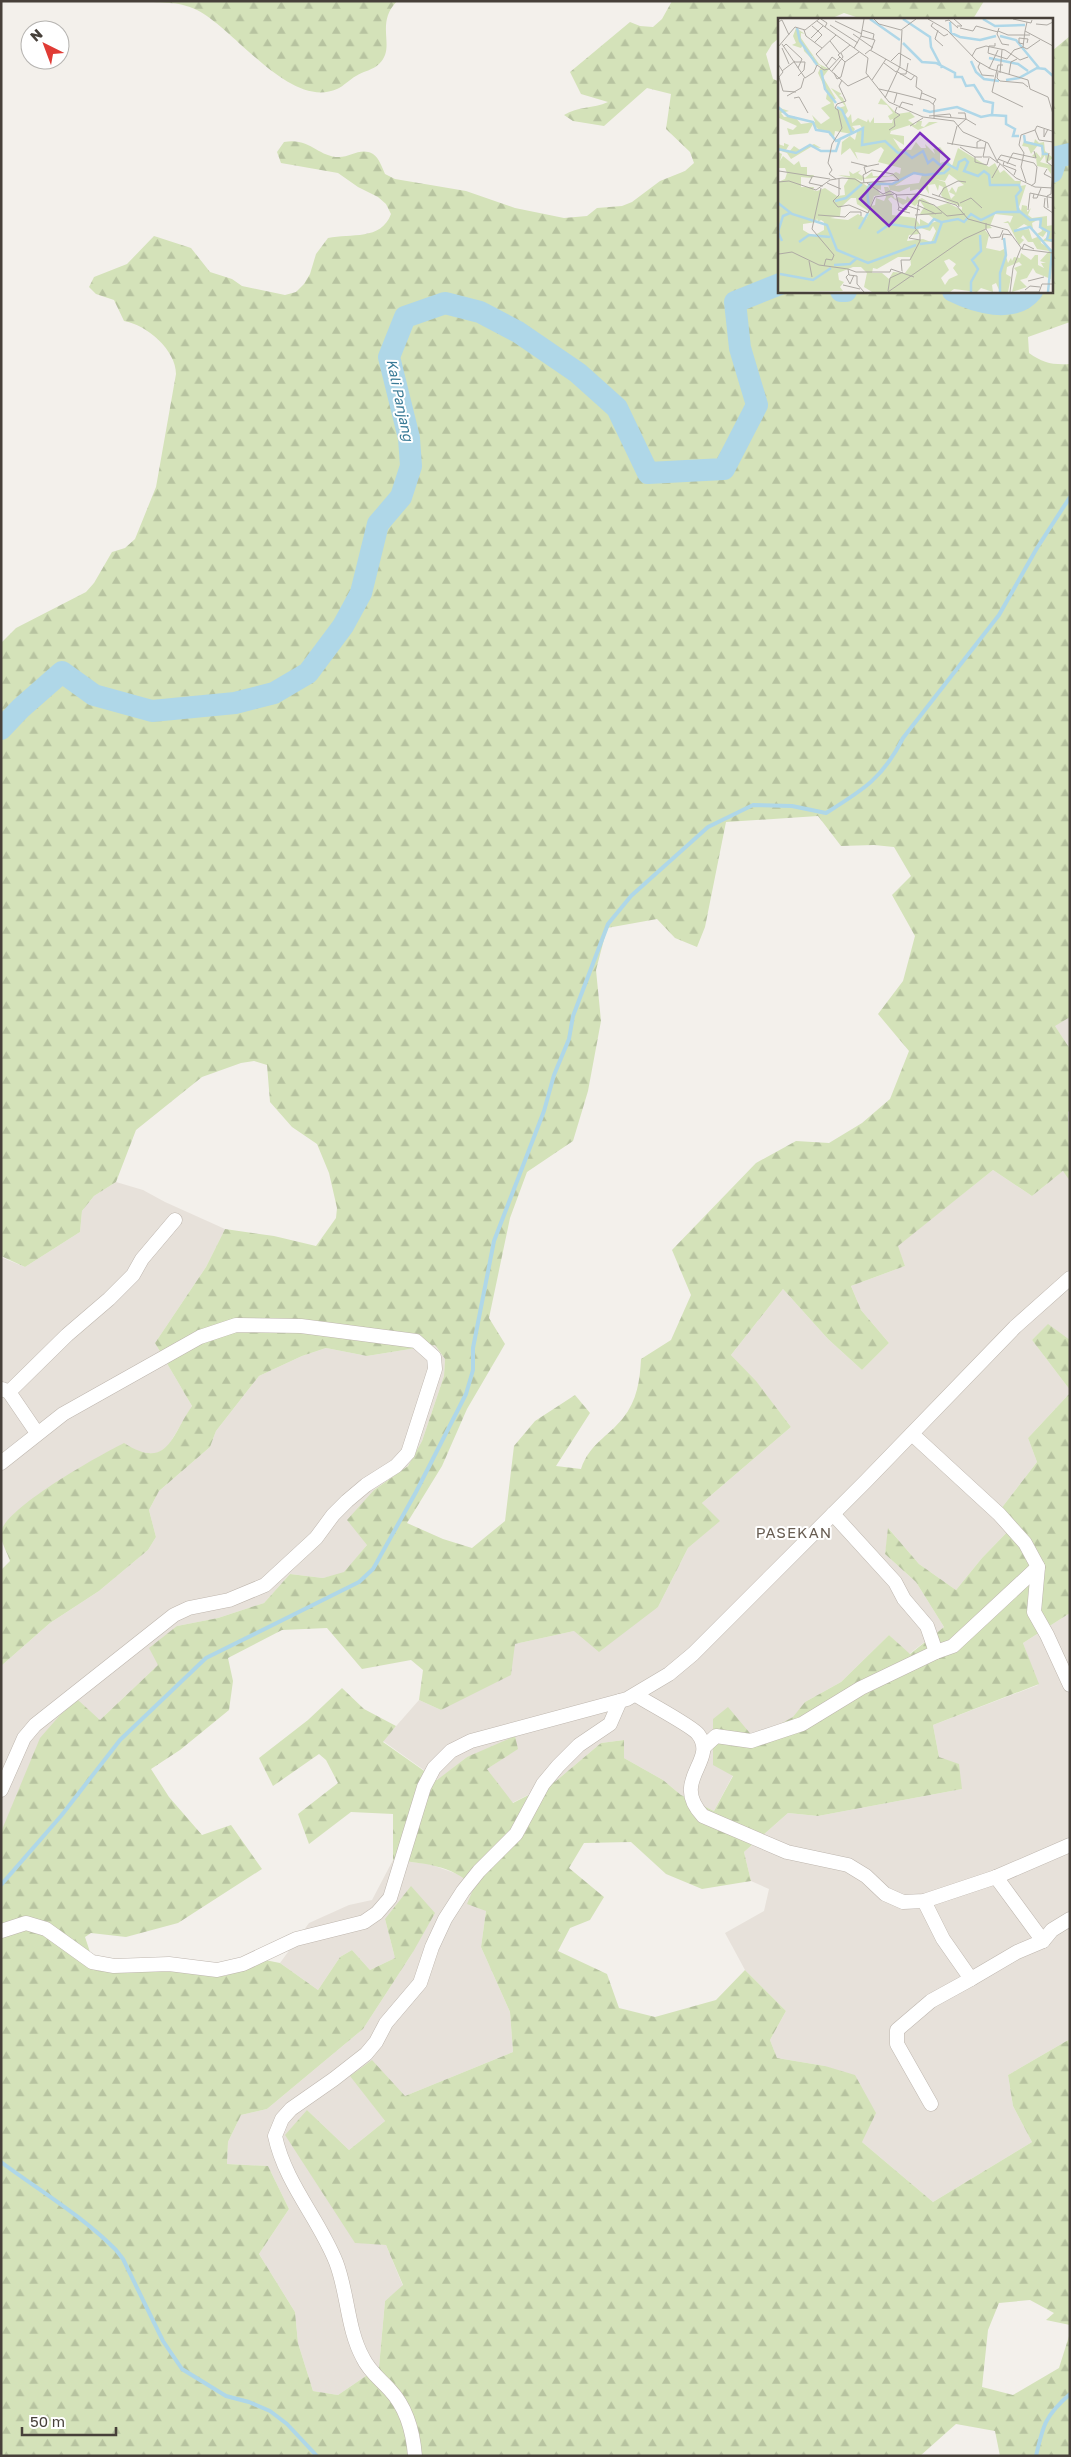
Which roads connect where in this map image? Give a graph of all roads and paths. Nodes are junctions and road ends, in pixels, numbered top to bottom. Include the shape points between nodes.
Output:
1 (175, 1220) dead end
2 (1070, 1278) edge
3 (5, 1390) edge
4 (37, 1433) junction
5 (912, 1434) junction
6 (1, 1463) edge
7 (833, 1514) junction
8 (1038, 1567) junction
9 (936, 1652) junction
10 (1070, 1685) edge
11 (636, 1695) junction
12 (620, 1701) junction
13 (704, 1747) junction
14 (1, 1790) edge
15 (1070, 1845) edge
16 (996, 1877) junction
17 (924, 1902) junction
18 (1070, 1919) edge
19 (1, 1931) edge
20 (1043, 1940) junction
21 (971, 1979) junction
22 (932, 2104) dead end
23 (415, 2456) edge

1 - 3 street via 115,1293
2 - 5 street via 1015,1327
3 - 4 street
4 - 6 street
4 - 14 street via 63,1414 200,1337 236,1325 301,1326 416,1341 434,1357 435,1369 413,1439 408,1452 396,1466 347,1501 316,1538 265,1585 229,1600 189,1608 174,1615 34,1724 24,1738
5 - 7 street
5 - 8 street via 999,1514 1025,1543
7 - 9 street via 895,1582 904,1599 927,1626
7 - 11 street via 694,1654
8 - 9 street via 953,1646
8 - 10 street via 1034,1612
9 - 13 street via 862,1688 802,1724 751,1741 716,1736
11 - 12 street
11 - 13 street via 696,1731
12 - 19 street via 471,1741 450,1751 434,1768 424,1787 390,1898 364,1922 296,1940 244,1964 217,1970 169,1964 114,1966 92,1962 46,1929 26,1923
12 - 23 street via 610,1724 579,1745 558,1766 543,1784 516,1834 462,1891 445,1919 420,1983 386,2023 376,2042 366,2054 291,2109 274,2136 294,2185 336,2262 362,2357 406,2414
13 - 17 street via 690,1792 703,1816 787,1852 848,1865 897,1900
15 - 16 street
16 - 17 street
16 - 20 street
17 - 21 street via 943,1939
18 - 20 street
20 - 21 street
21 - 22 street via 932,2001 897,2030 897,2044

